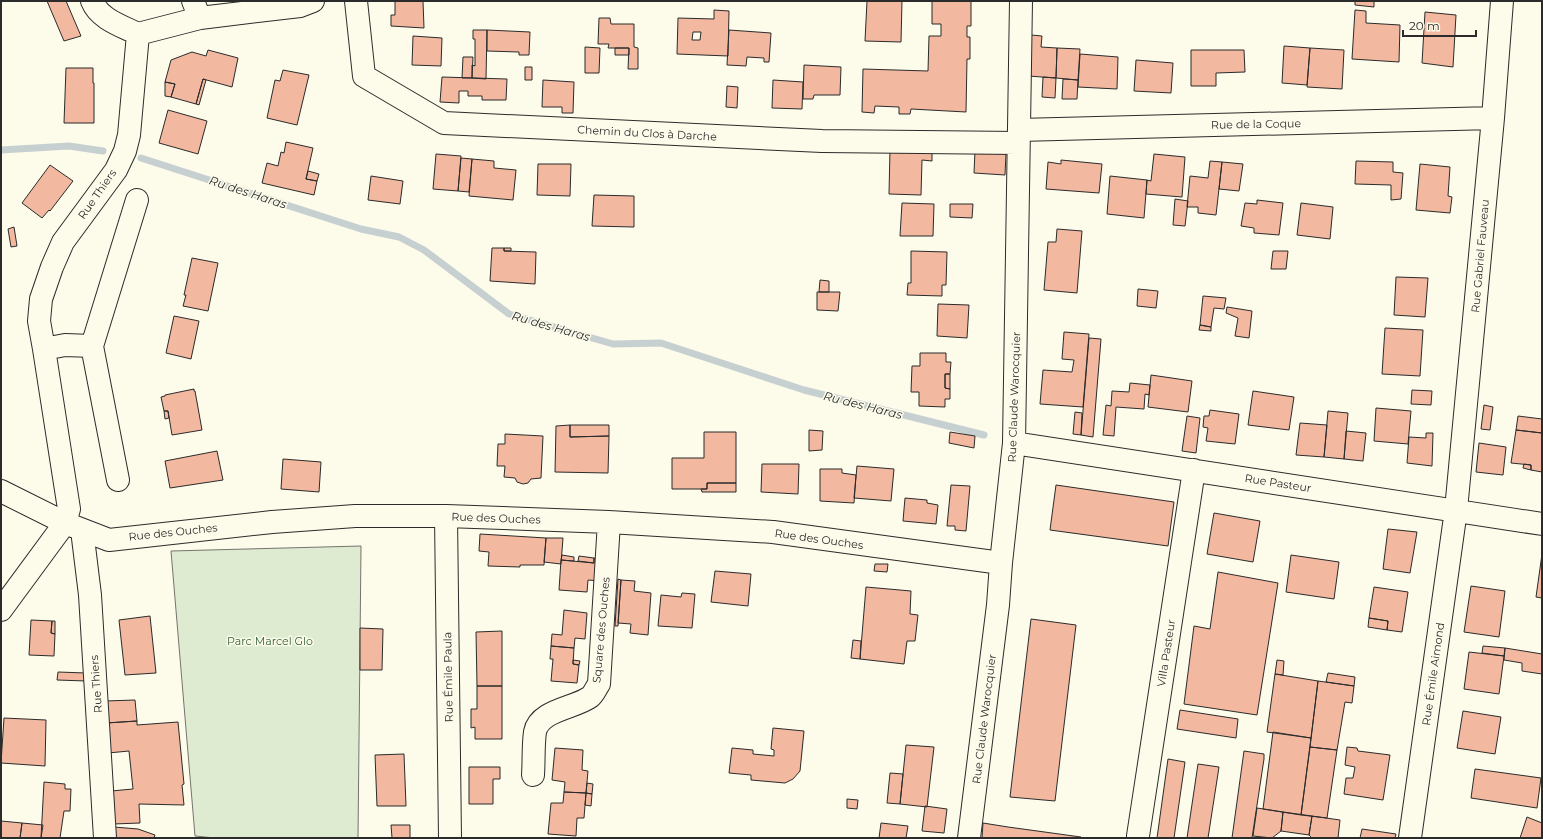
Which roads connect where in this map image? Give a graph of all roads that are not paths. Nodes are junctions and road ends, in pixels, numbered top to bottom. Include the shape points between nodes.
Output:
1 (92, 1) edge
2 (313, 1) edge
3 (356, 1) edge
4 (1022, 1) edge
5 (1502, 1) edge
6 (196, 10) edge
7 (138, 34) junction
8 (1493, 118) junction
9 (1018, 137) junction
10 (137, 200) dead end
11 (92, 346) junction
12 (44, 349) junction
13 (1014, 443) junction
14 (1194, 470) junction
15 (118, 480) dead end
16 (1, 491) edge
17 (1456, 510) junction
18 (446, 516) junction
19 (609, 522) junction
20 (1542, 524) edge
21 (74, 527) junction
22 (1001, 563) junction
23 (1, 610) edge
24 (533, 775) dead end
25 (1138, 836) dead end
26 (104, 838) edge
27 (450, 838) edge
28 (969, 838) edge
29 (1410, 838) edge

1 - 7 street via 106,18
2 - 6 street via 300,6
3 - 9 street, Chemin du Clos à Darche via 364,76 444,123 822,141
4 - 9 street, Rue Claude Warocquier
5 - 8 street, Rue Gabriel Fauveau
6 - 7 street
7 - 12 street, Rue Thiers via 129,135 125,151 116,170 63,242 52,267 41,299 38,321
8 - 9 street, Rue de la Coque
8 - 17 street, Rue Gabriel Fauveau
9 - 13 street, Rue Claude Warocquier
10 - 11 street
11 - 12 street via 65,345
11 - 15 street
12 - 21 street, Rue Thiers via 69,510
13 - 14 street, Rue Pasteur
13 - 22 street, Rue Claude Warocquier
14 - 17 street, Rue Pasteur
14 - 25 street, Villa Pasteur
16 - 21 street, Rue des Ouches
17 - 20 street, Rue Pasteur
17 - 29 street, Rue Émile Aimond
18 - 19 street, Rue des Ouches
18 - 21 street, Rue des Ouches via 340,518 109,540
18 - 27 street, Rue Émile Paula
19 - 22 street, Rue des Ouches via 773,532
19 - 24 street, Square des Ouches via 599,684 592,696 541,720 535,731
21 - 23 street
21 - 26 street, Rue Thiers via 90,595
22 - 28 street, Rue Claude Warocquier

